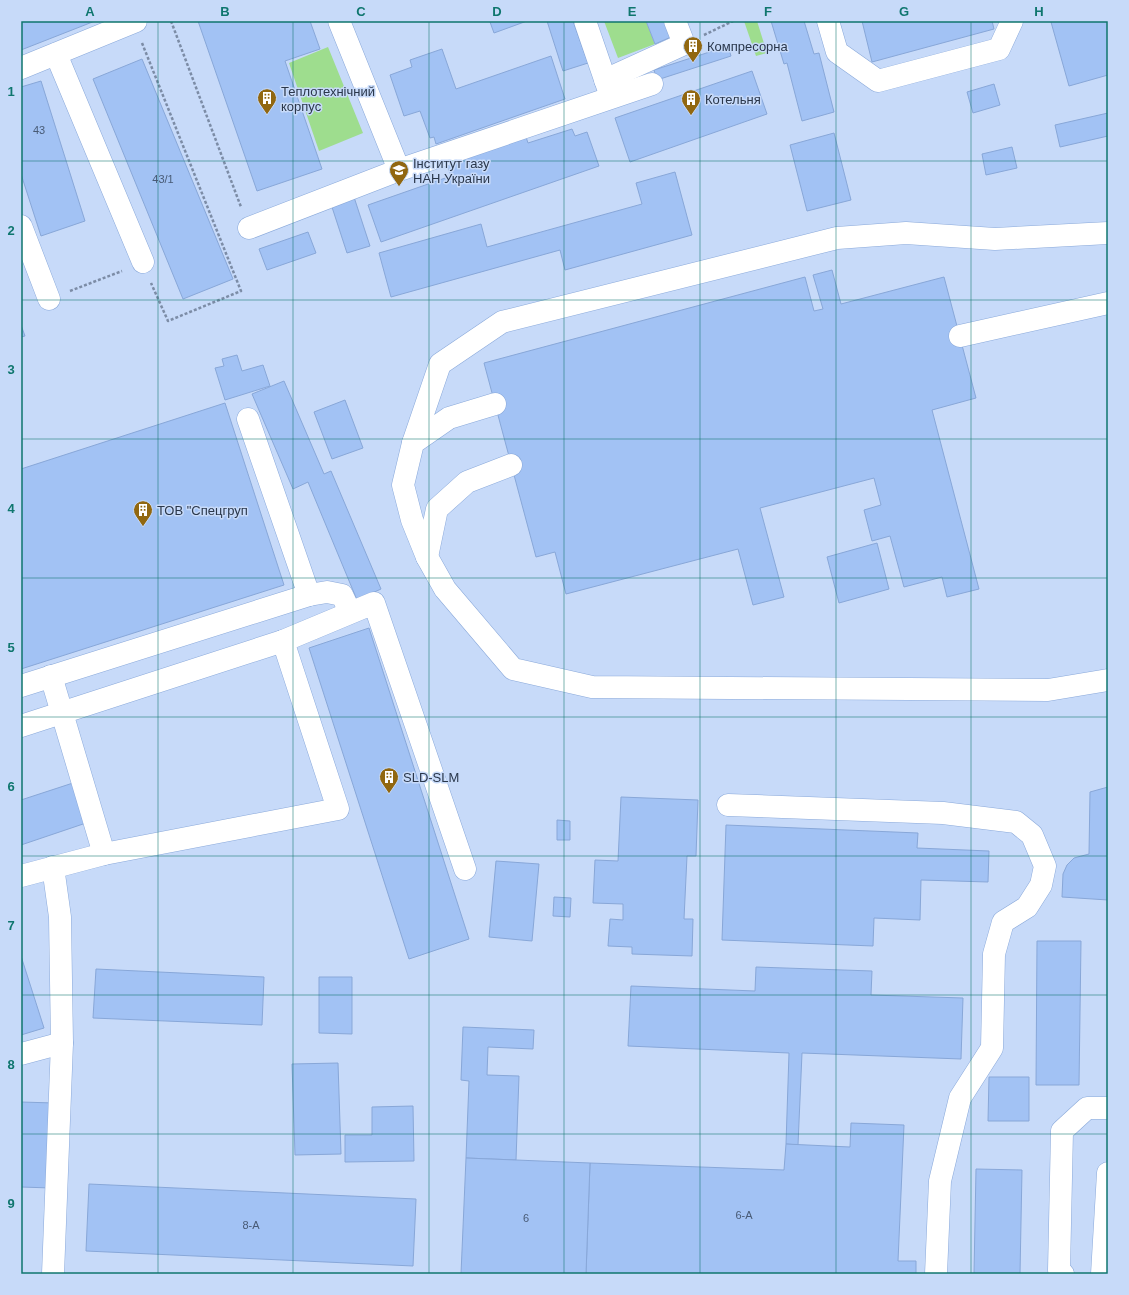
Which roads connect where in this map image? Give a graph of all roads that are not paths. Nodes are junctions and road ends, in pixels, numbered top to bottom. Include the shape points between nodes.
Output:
1 (136, 21) edge
2 (339, 21) edge
3 (585, 21) edge
4 (675, 21) edge
5 (828, 21) edge
6 (1012, 21) edge
7 (56, 54) junction
8 (21, 68) edge
9 (652, 84) dead end
10 (608, 89) junction
11 (399, 170) junction
12 (21, 226) edge
13 (249, 228) road end
14 (1108, 233) edge
15 (143, 262) road end
16 (49, 299) road end
17 (1108, 303) edge
18 (960, 336) dead end
19 (495, 404) dead end
20 (248, 419) dead end
21 (413, 443) junction
22 (511, 465) dead end
23 (427, 557) junction
24 (309, 595) junction
25 (350, 612) junction
26 (283, 641) junction
27 (51, 676) junction
28 (1108, 680) edge
29 (21, 686) edge
30 (62, 712) junction
31 (21, 726) edge
32 (728, 806) dead end
33 (104, 854) junction
34 (52, 867) junction
35 (465, 869) dead end
36 (21, 876) edge
37 (62, 1043) junction
38 (21, 1054) edge
39 (1108, 1108) edge
40 (1108, 1173) edge
41 (53, 1274) edge
42 (936, 1274) edge
43 (1063, 1274) edge
44 (1102, 1274) edge

1 - 7 lane
2 - 11 lane
3 - 10 lane
4 - 10 lane via 684,44
5 - 6 lane via 837,52 878,81 999,49
7 - 8 lane
7 - 15 lane
9 - 10 lane
10 - 11 lane
11 - 13 lane
12 - 16 lane
14 - 21 lane via 995,239 906,233 837,238 502,322 440,364
17 - 18 lane
19 - 21 lane via 449,418
20 - 24 lane
21 - 23 lane via 403,485 412,520
22 - 23 lane via 467,482 437,509
23 - 28 lane via 445,589 513,669 592,686 1048,690
24 - 25 lane via 327,592 342,595
24 - 27 lane
25 - 26 lane
25 - 35 lane via 374,602
26 - 30 lane
26 - 33 lane via 338,809
27 - 29 lane
27 - 30 lane
30 - 31 lane
30 - 33 lane
32 - 42 lane via 943,813 1016,822 1032,835 1045,866 1041,885 1027,907 1003,922 1001,928 994,954 992,1048 960,1098 940,1181
33 - 34 lane
34 - 36 lane
34 - 37 lane via 60,917
37 - 38 lane
37 - 41 lane
39 - 43 lane via 1087,1108 1062,1131 1059,1270
40 - 44 lane

